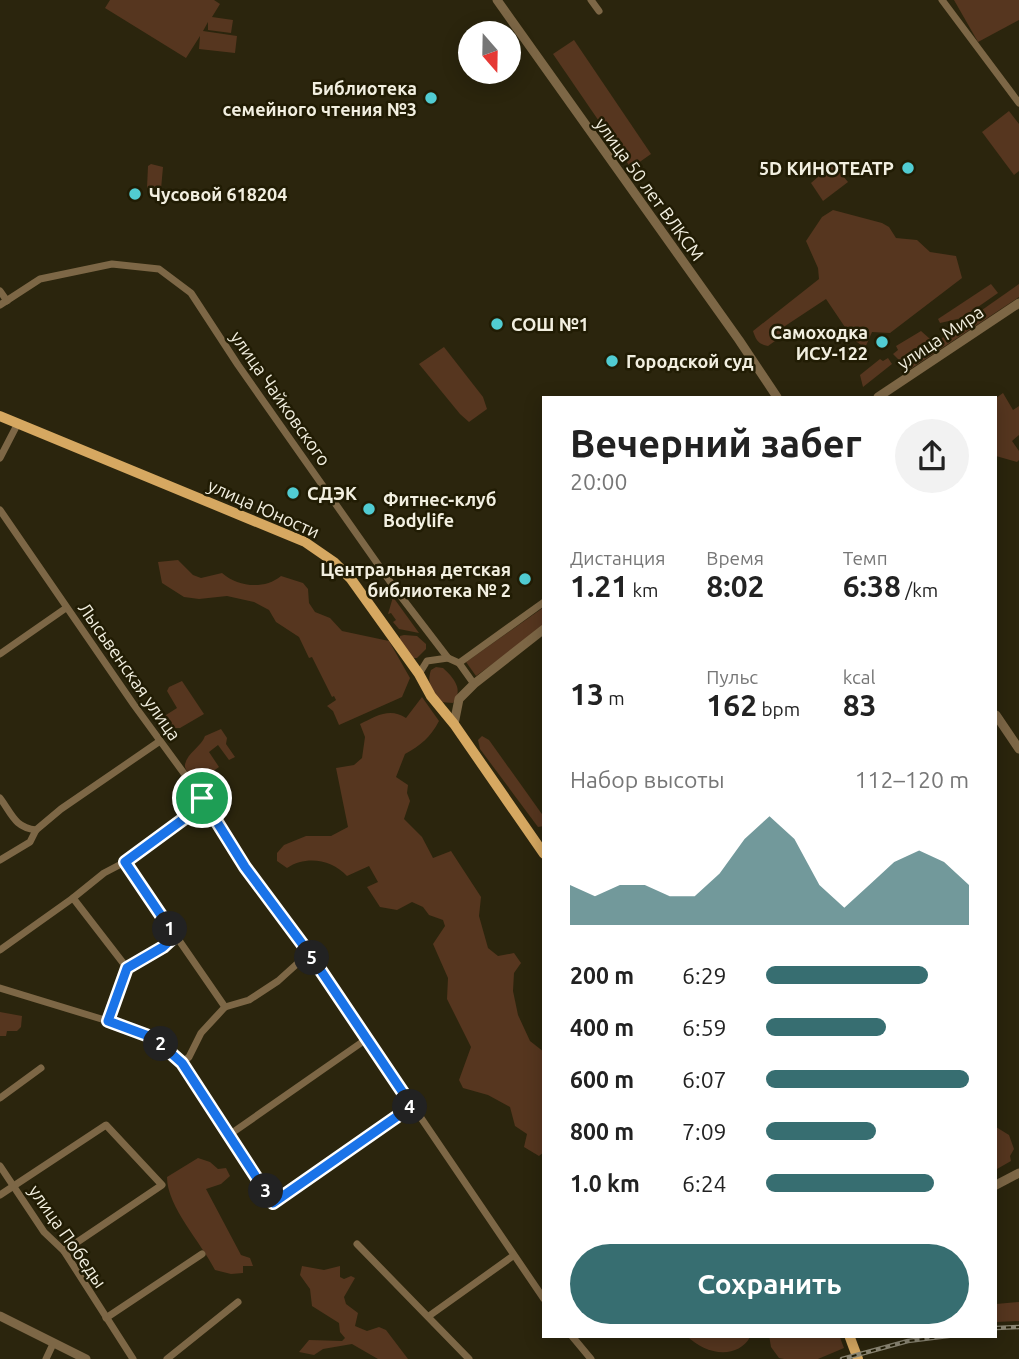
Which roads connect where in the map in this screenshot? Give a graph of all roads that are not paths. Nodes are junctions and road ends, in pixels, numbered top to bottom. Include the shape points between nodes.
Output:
1 (497, 0) edge
2 (591, 0) edge
3 (942, 0) edge
4 (599, 11) dead end
5 (1019, 103) edge
6 (0, 291) edge
7 (3, 303) edge
8 (1019, 303) edge
9 (776, 396) edge
10 (880, 396) edge
11 (0, 416) edge
12 (18, 425) junction
13 (0, 458) edge
14 (0, 510) edge
15 (542, 603) edge
16 (66, 608) junction
17 (542, 631) edge
18 (0, 654) edge
19 (448, 658) junction
20 (459, 663) junction
21 (419, 674) junction
22 (474, 684) junction
23 (997, 716) edge
24 (454, 724) junction
25 (160, 741) junction
26 (1019, 749) edge
27 (0, 797) edge
28 (202, 798) junction
29 (36, 830) junction
30 (542, 851) edge
31 (0, 860) edge
32 (125, 862) junction
33 (74, 898) junction
34 (175, 936) junction
35 (0, 950) edge
36 (309, 953) junction
37 (127, 968) junction
38 (0, 988) edge
39 (225, 1007) junction
40 (108, 1021) junction
41 (368, 1038) junction
42 (182, 1063) junction
43 (41, 1068) dead end
44 (0, 1098) edge
45 (412, 1106) junction
46 (229, 1135) junction
47 (0, 1166) edge
48 (1019, 1173) edge
49 (997, 1184) edge
50 (13, 1186) junction
51 (0, 1195) edge
52 (357, 1244) dead end
53 (64, 1251) junction
54 (202, 1254) dead end
55 (513, 1256) junction
56 (542, 1296) edge
57 (238, 1302) dead end
58 (0, 1316) edge
59 (429, 1316) junction
60 (106, 1318) junction
61 (573, 1338) edge
62 (850, 1338) edge
63 (53, 1344) junction
64 (46, 1359) edge
65 (86, 1359) edge
66 (133, 1359) edge
67 (167, 1359) edge
68 (469, 1359) edge
69 (590, 1359) edge
70 (858, 1359) edge

1 - 9 street, улица 50 лет ВЛКСМ
2 - 4 street
3 - 5 street
6 - 7 street
7 - 19 street, улица Чайковского via 40,279 112,264 159,269 186,289
8 - 10 street, улица Мира
11 - 12 main road, улица Юности
12 - 13 street
12 - 21 main road, улица Юности via 304,542 351,579
14 - 16 street, Лысьвенская улица
15 - 20 street
16 - 18 street
16 - 25 street, Лысьвенская улица
17 - 22 street
19 - 20 street, улица Чайковского
19 - 21 street via 428,661
20 - 22 street
21 - 24 main road, улица Юности
22 - 24 street via 458,699
23 - 26 street
24 - 30 main road, улица Юности
25 - 28 street, Лысьвенская улица
25 - 29 street
27 - 29 street via 16,823
28 - 32 street via 193,812
28 - 36 street, Лысьвенская улица via 245,867
29 - 31 street via 30,842
32 - 33 street
32 - 34 street
33 - 35 street
33 - 37 street
34 - 37 street
34 - 39 street
36 - 39 street via 258,994
36 - 41 street, Лысьвенская улица
37 - 40 street
38 - 40 street
39 - 42 street
40 - 42 street via 154,1038
41 - 45 street, Лысьвенская улица
41 - 46 street
42 - 46 street
43 - 44 street
45 - 46 street via 273,1203
45 - 55 street, Лысьвенская улица
47 - 50 street, улица Победы
48 - 49 street
50 - 51 street
50 - 53 street, улица Победы via 44,1232
50 - 53 street via 106,1125 162,1185
52 - 59 street
53 - 60 street, улица Победы
54 - 60 street
55 - 56 street, Лысьвенская улица
55 - 59 street
57 - 67 street
58 - 63 street
59 - 68 street
60 - 66 street, улица Победы
61 - 69 street
62 - 70 main road
63 - 64 street
63 - 65 street

